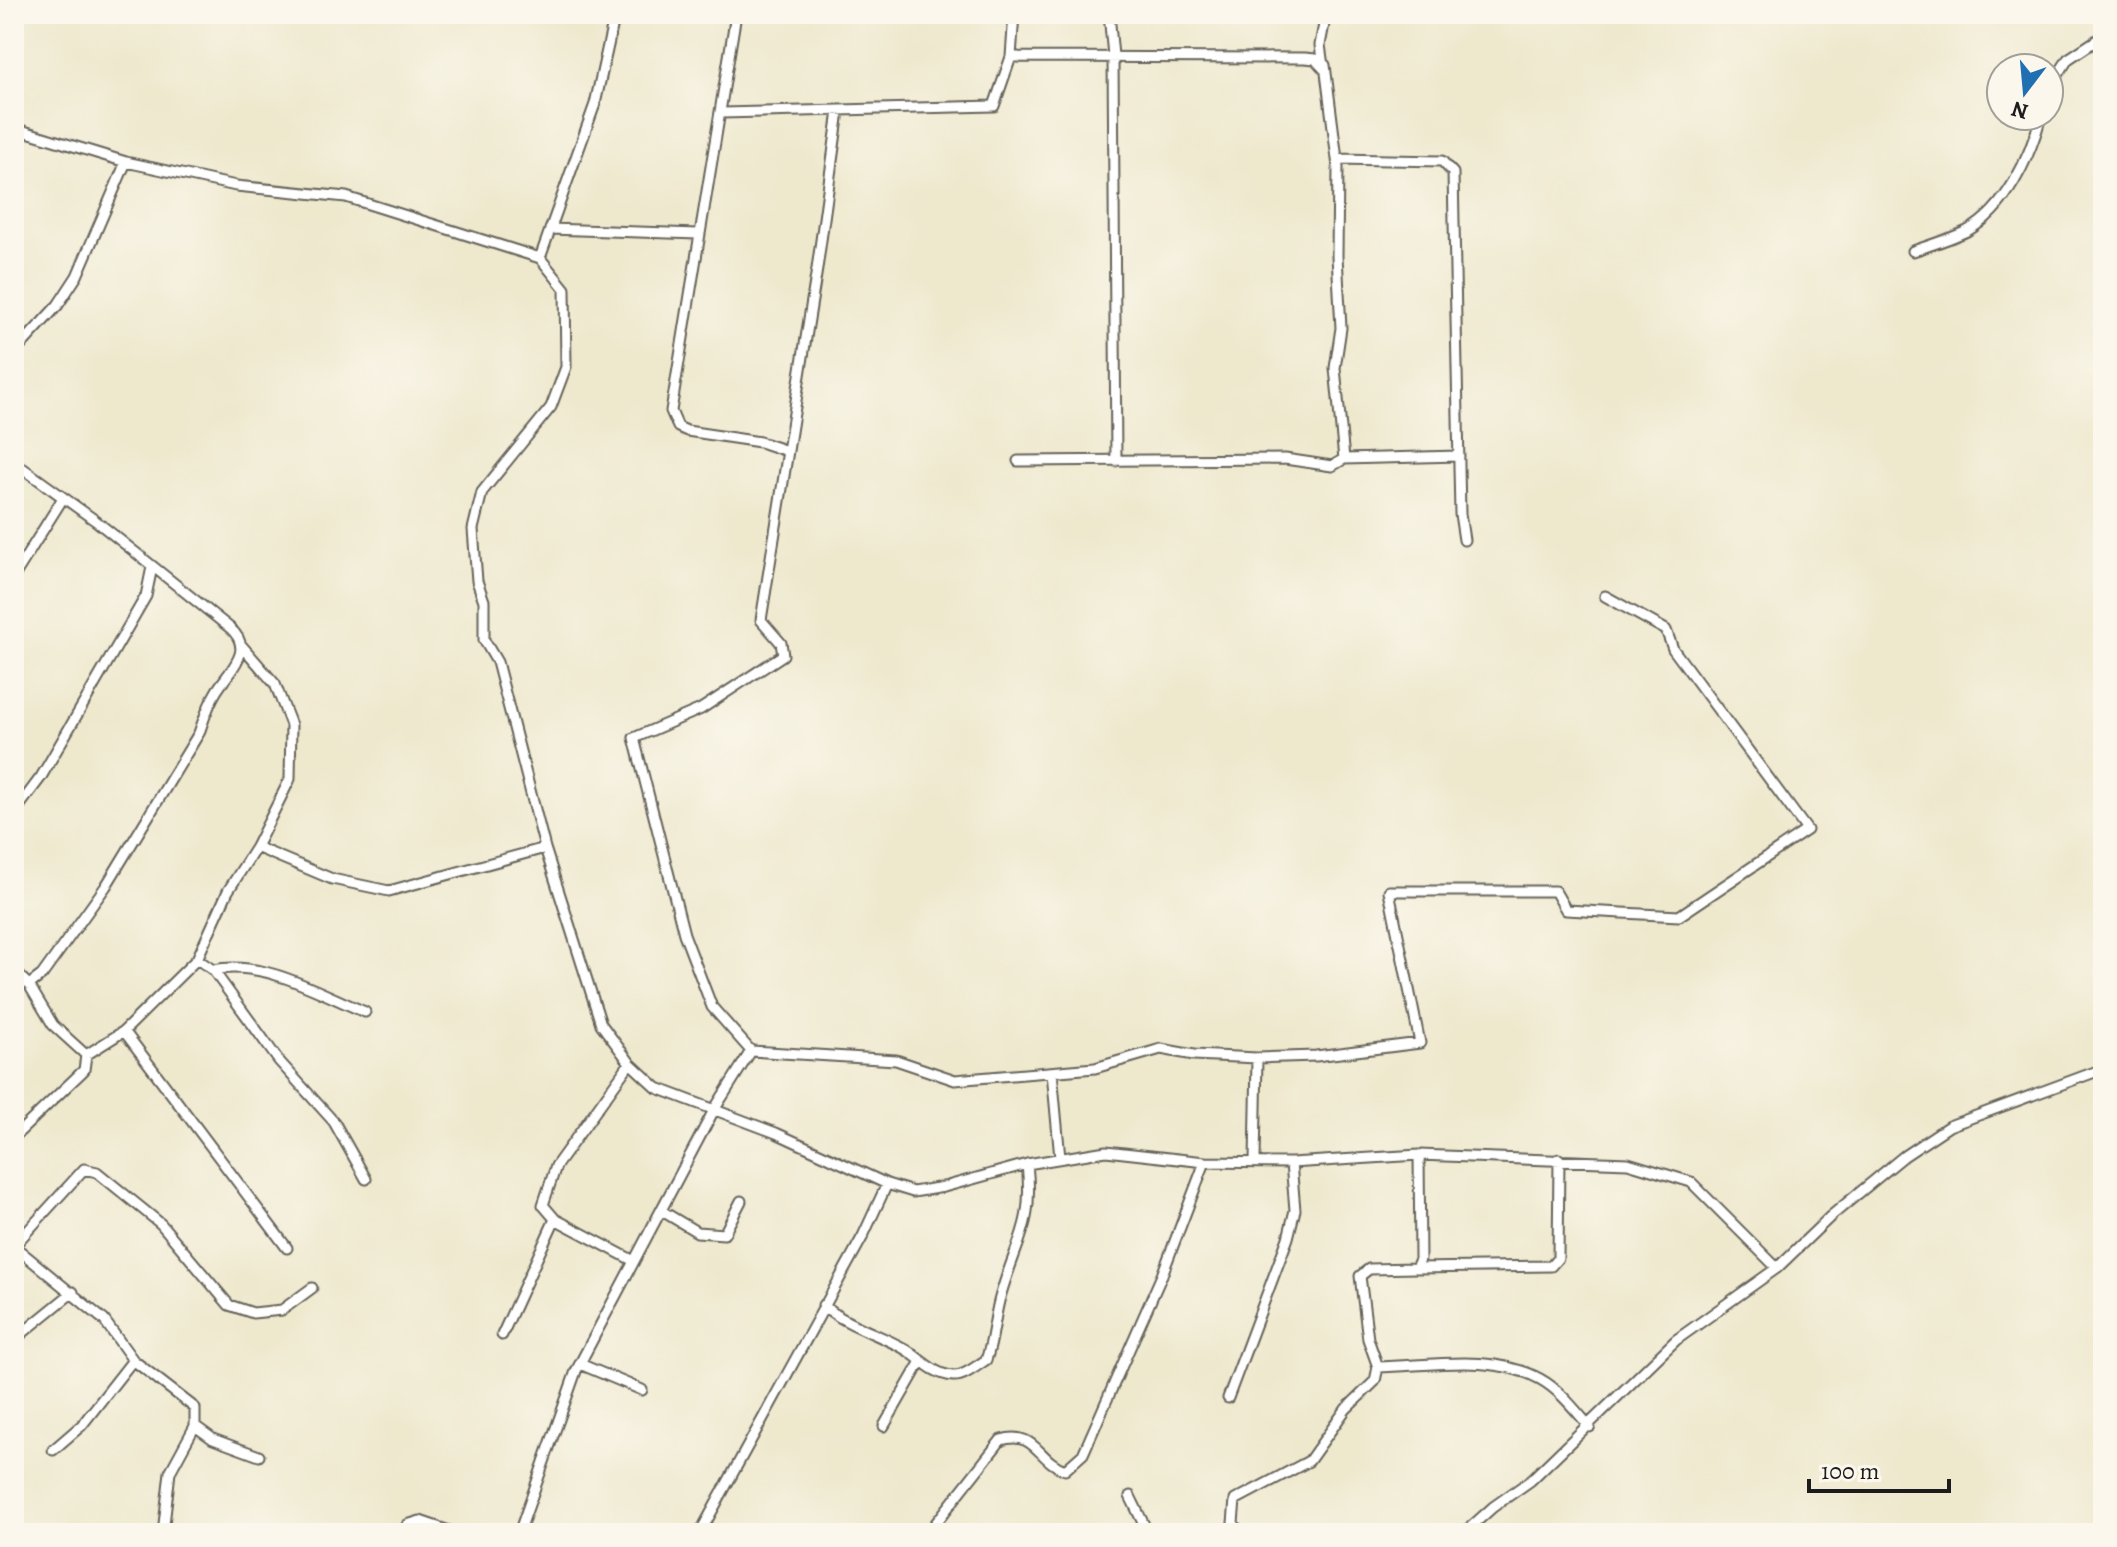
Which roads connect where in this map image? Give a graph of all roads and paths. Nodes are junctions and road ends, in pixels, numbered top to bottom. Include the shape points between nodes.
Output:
1 (615, 14) edge
2 (736, 14) edge
3 (1014, 14) edge
4 (1109, 14) edge
5 (1326, 14) edge
6 (2103, 36) edge
7 (1113, 56) junction
8 (1011, 57) junction
9 (2065, 64) edge
10 (1324, 69) junction
11 (839, 111) junction
12 (722, 113) junction
13 (14, 128) edge
14 (2034, 132) edge
15 (1337, 159) junction
16 (126, 162) junction
17 (550, 229) junction
18 (698, 234) junction
19 (1913, 251) dead end
20 (540, 258) junction
21 (14, 353) edge
22 (787, 451) junction
23 (1459, 456) junction
24 (1344, 459) junction
25 (1018, 461) dead end
26 (1116, 461) junction
27 (14, 462) edge
28 (63, 498) junction
29 (1464, 540) dead end
30 (152, 567) junction
31 (14, 576) edge
32 (1605, 596) dead end
33 (242, 646) junction
34 (14, 813) edge
35 (256, 847) junction
36 (545, 848) junction
37 (197, 959) junction
38 (213, 970) junction
39 (14, 971) edge
40 (29, 985) junction
41 (365, 1012) dead end
42 (124, 1031) junction
43 (751, 1051) junction
44 (86, 1055) junction
45 (1257, 1058) junction
46 (630, 1063) junction
47 (2103, 1069) edge
48 (1052, 1072) junction
49 (714, 1110) junction
50 (14, 1137) edge
51 (1419, 1155) junction
52 (1060, 1158) junction
53 (1559, 1159) junction
54 (1255, 1161) junction
55 (1205, 1162) junction
56 (1291, 1163) junction
57 (1027, 1164) junction
58 (366, 1179) dead end
59 (887, 1184) junction
60 (741, 1201) dead end
61 (662, 1211) junction
62 (555, 1219) junction
63 (14, 1246) edge
64 (287, 1248) dead end
65 (634, 1261) junction
66 (1416, 1268) junction
67 (1777, 1268) junction
68 (312, 1288) dead end
69 (73, 1292) junction
70 (823, 1305) junction
71 (502, 1335) dead end
72 (14, 1340) edge
73 (133, 1360) junction
74 (920, 1363) junction
75 (580, 1364) junction
76 (1378, 1367) junction
77 (642, 1390) dead end
78 (1228, 1398) dead end
79 (195, 1426) junction
80 (884, 1426) dead end
81 (1590, 1427) junction
82 (53, 1450) dead end
83 (259, 1456) dead end
84 (1130, 1496) dead end
85 (163, 1533) edge
86 (404, 1533) edge
87 (455, 1533) edge
88 (519, 1533) edge
89 (700, 1533) edge
90 (928, 1533) edge
91 (1148, 1533) edge
92 (1241, 1533) edge
93 (1464, 1533) edge

1 - 17 street via 595,104
2 - 12 street
3 - 8 street
4 - 7 street
5 - 10 street via 1320,45
6 - 9 street
7 - 8 street
7 - 10 street via 1305,58 1315,59
7 - 26 street
8 - 11 street via 994,106
10 - 15 street via 1325,65
11 - 12 street
11 - 22 street
12 - 18 street
13 - 16 street
14 - 19 street via 2011,185 1992,212 1968,230
15 - 23 street via 1442,161 1453,173
15 - 24 street via 1341,328 1335,368
16 - 20 street via 236,186 346,197
16 - 21 street via 77,276
17 - 18 street
17 - 20 street
18 - 22 street via 671,411 675,422 687,431
20 - 36 street via 565,289 566,367 551,407 482,492 473,529 484,640 497,662
22 - 43 street via 761,620 781,643 783,655 701,709 634,738 690,949 712,1007
23 - 24 street
23 - 29 street
24 - 26 street via 1332,466 1285,459
25 - 26 street
27 - 28 street
28 - 30 street
28 - 31 street
30 - 33 street via 230,628
30 - 34 street via 146,596 41,777
32 - 45 street via 1666,630 1673,649 1807,830 1679,916 1566,910 1555,891 1389,891 1420,1043
33 - 35 street via 275,684 291,725 290,779
33 - 40 street via 199,733 106,886 42,975
35 - 36 street via 332,879 389,891
35 - 37 street via 228,891
36 - 46 street via 601,1024
37 - 38 street
37 - 42 street
38 - 41 street via 235,965
38 - 58 street via 279,1061 334,1122
39 - 40 street
40 - 44 street via 53,1025
42 - 44 street
42 - 64 street
43 - 48 street via 896,1060 955,1080
43 - 49 street
44 - 50 street via 84,1070
45 - 48 street via 1161,1049 1095,1068
45 - 54 street
46 - 49 street via 657,1088
46 - 62 street via 556,1166 543,1205
47 - 67 street via 1949,1126 1831,1216
48 - 52 street
49 - 59 street
49 - 61 street
51 - 53 street
51 - 56 street
51 - 66 street
52 - 55 street via 1106,1151
52 - 57 street
53 - 66 street via 1558,1258 1551,1266
53 - 67 street via 1628,1163 1691,1182
54 - 55 street
54 - 56 street
55 - 90 street via 1083,1454 1065,1470 1049,1465 1025,1438 1001,1440
56 - 78 street via 1295,1210 1288,1238
57 - 59 street via 913,1192
57 - 74 street via 1028,1223 1000,1298 986,1360 962,1375 949,1376
59 - 70 street
60 - 61 street via 724,1234 697,1232
61 - 65 street
62 - 65 street
62 - 71 street
63 - 68 street via 84,1169 97,1172 161,1224 229,1305 253,1313 282,1310
63 - 69 street
65 - 75 street
66 - 76 street via 1369,1269 1360,1276 1368,1339
67 - 81 street via 1676,1340
69 - 72 street
69 - 73 street via 104,1320
70 - 74 street
70 - 89 street
73 - 79 street via 195,1408
73 - 82 street via 82,1425
74 - 80 street
75 - 77 street
75 - 88 street
76 - 81 street via 1500,1364 1540,1379
76 - 92 street via 1375,1381 1346,1409 1309,1461 1235,1500 1233,1523
79 - 83 street via 213,1439
79 - 85 street via 170,1472
81 - 93 street
84 - 91 street
86 - 87 street via 407,1525 420,1521

